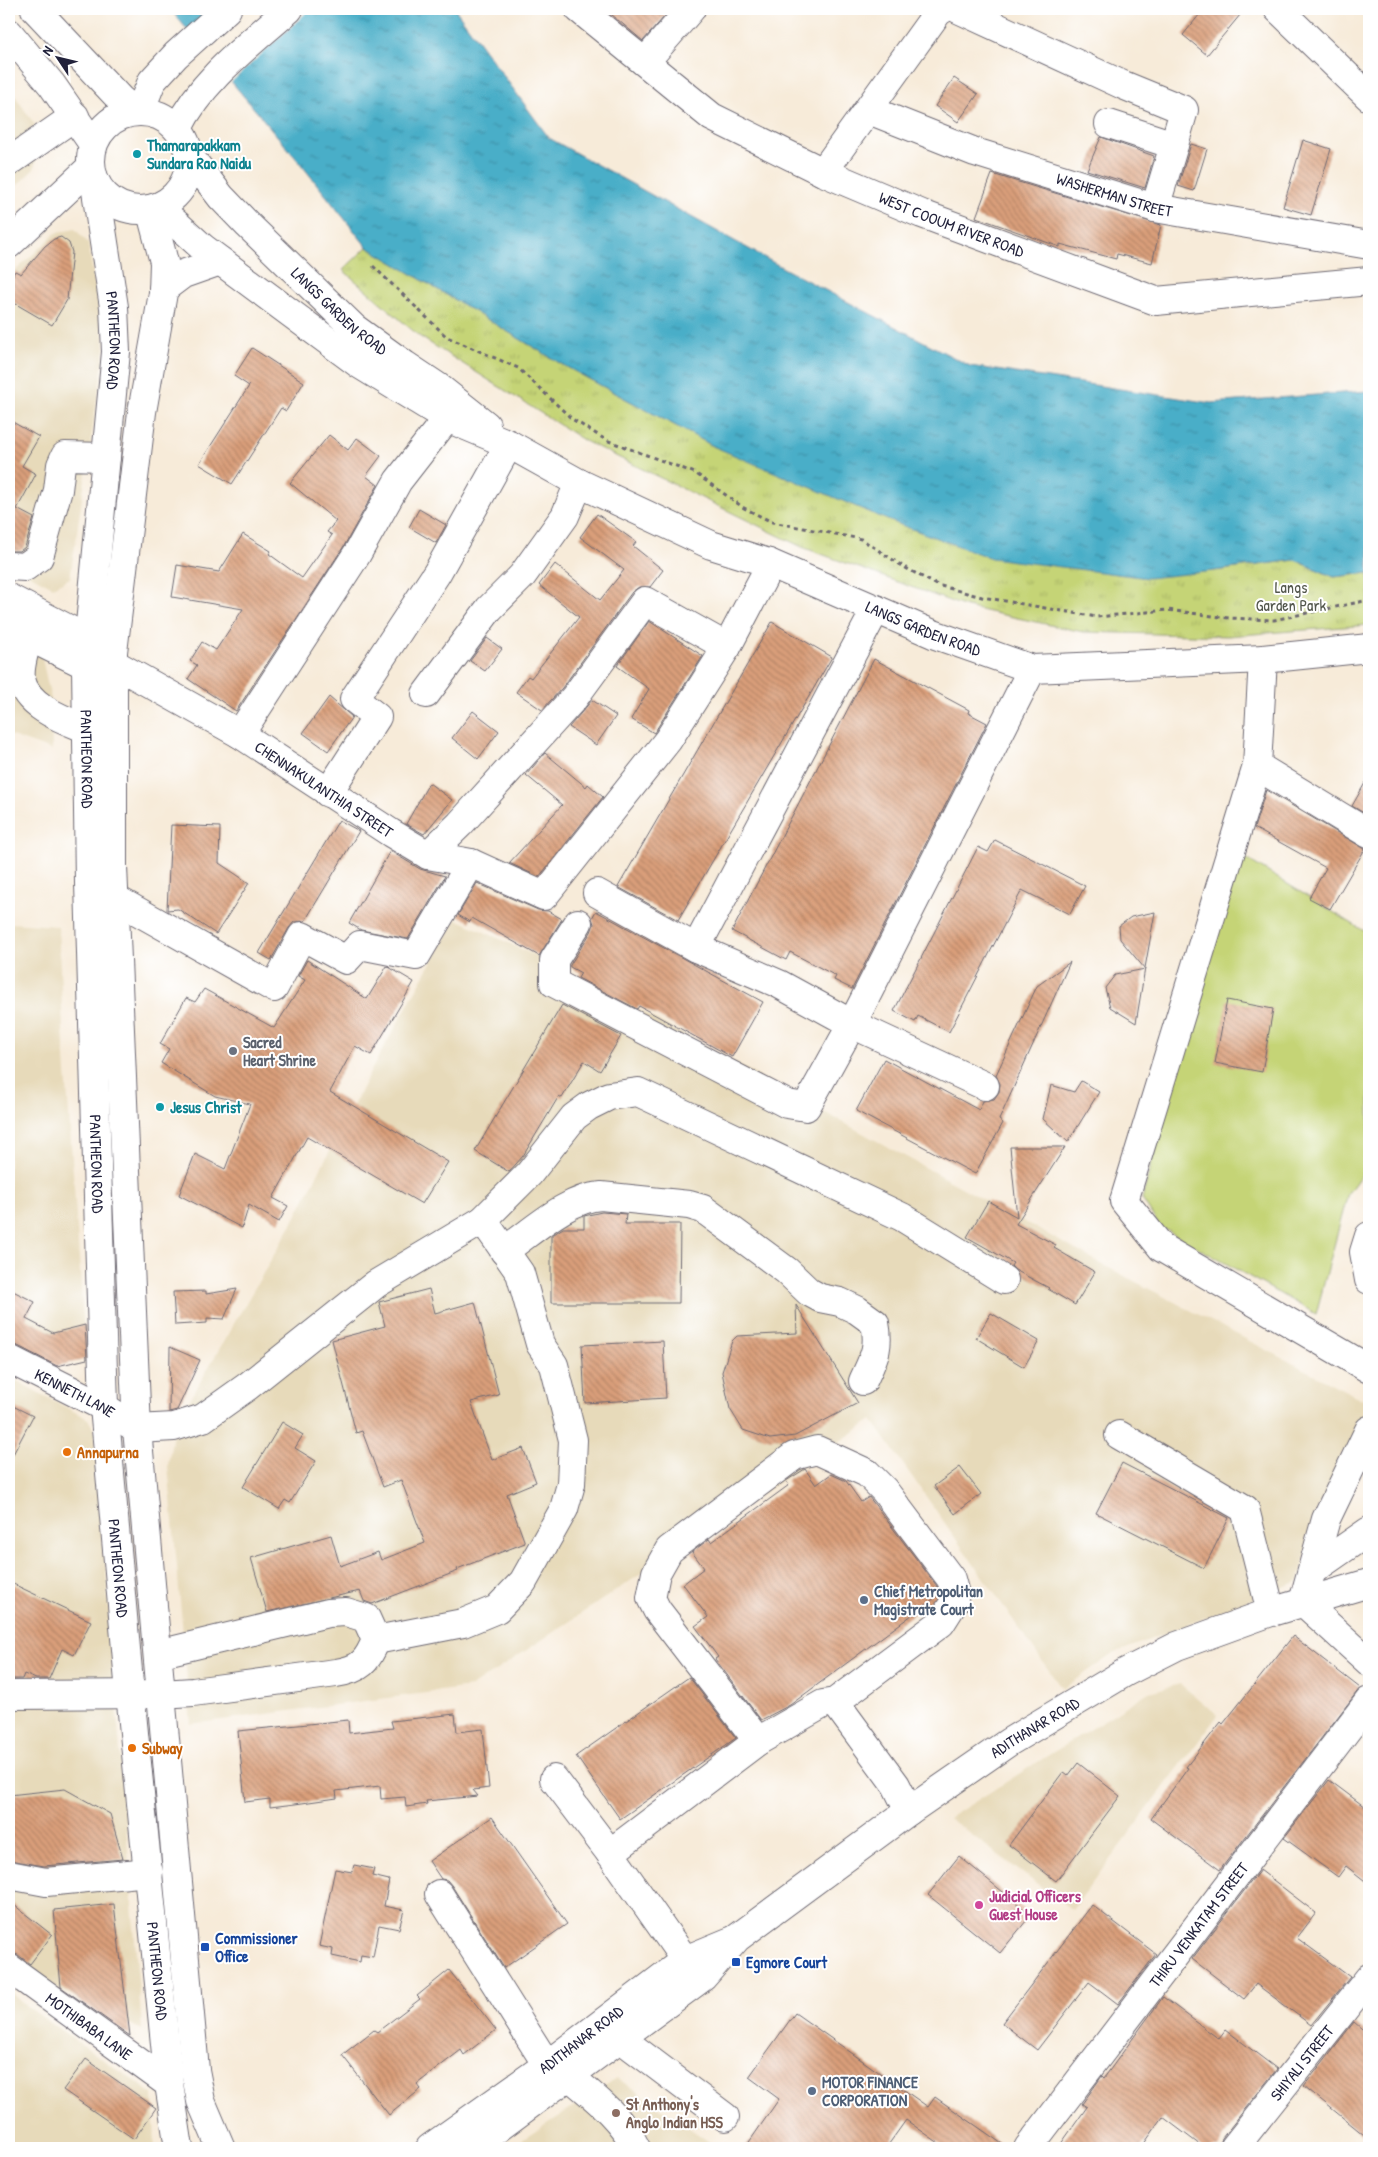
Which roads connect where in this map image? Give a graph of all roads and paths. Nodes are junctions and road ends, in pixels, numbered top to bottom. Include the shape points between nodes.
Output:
1 (35, 9) edge
2 (227, 9) edge
3 (289, 9) edge
4 (579, 9) edge
5 (692, 9) edge
6 (943, 9) edge
7 (958, 9) edge
8 (1278, 9) edge
9 (9, 33) edge
10 (645, 62) junction
11 (152, 81) junction
12 (107, 85) junction
13 (1369, 98) edge
14 (869, 110) junction
15 (137, 111) junction
16 (75, 116) junction
17 (1110, 124) dead end
18 (178, 128) junction
19 (1174, 145) junction
20 (190, 157) junction
21 (9, 162) edge
22 (93, 163) junction
23 (823, 172) junction
24 (154, 208) junction
25 (1155, 208) junction
26 (9, 244) edge
27 (1369, 245) edge
28 (220, 261) junction
29 (373, 266) dead end
30 (1369, 281) edge
31 (163, 289) junction
32 (447, 418) junction
33 (110, 419) junction
34 (141, 422) junction
35 (508, 444) junction
36 (106, 458) junction
37 (579, 483) junction
38 (770, 563) junction
39 (9, 566) edge
40 (9, 598) edge
41 (1369, 600) edge
42 (876, 610) junction
43 (18, 632) edge
44 (727, 647) junction
45 (1369, 648) edge
46 (87, 653) junction
47 (1263, 659) junction
48 (113, 664) junction
49 (1032, 668) junction
50 (426, 694) dead end
51 (87, 729) junction
52 (240, 734) junction
53 (1257, 766) junction
54 (328, 793) junction
55 (1369, 834) edge
56 (428, 855) junction
57 (471, 863) junction
58 (597, 893) dead end
59 (114, 898) junction
60 (578, 923) dead end
61 (696, 948) junction
62 (852, 1024) junction
63 (985, 1086) dead end
64 (483, 1220) junction
65 (1369, 1236) edge
66 (504, 1251) junction
67 (1004, 1280) dead end
68 (1369, 1280) edge
69 (9, 1359) edge
70 (1369, 1369) edge
71 (863, 1381) dead end
72 (104, 1406) junction
73 (137, 1429) junction
74 (1369, 1430) edge
75 (1119, 1435) dead end
76 (1369, 1531) edge
77 (1313, 1570) junction
78 (1369, 1583) edge
79 (1303, 1602) junction
80 (1271, 1612) junction
81 (376, 1640) junction
82 (158, 1654) junction
83 (1369, 1662) edge
84 (130, 1694) junction
85 (161, 1694) junction
86 (9, 1695) edge
87 (1369, 1701) edge
88 (835, 1702) junction
89 (758, 1741) junction
90 (554, 1779) dead end
91 (909, 1811) junction
92 (610, 1853) junction
93 (149, 1872) junction
94 (9, 1875) edge
95 (439, 1894) dead end
96 (737, 1938) junction
97 (685, 1960) junction
98 (9, 1968) edge
99 (1369, 1978) edge
100 (620, 2038) junction
101 (558, 2070) junction
102 (170, 2084) junction
103 (725, 2116) dead end
104 (482, 2145) edge
105 (179, 2148) edge
106 (221, 2148) edge
107 (430, 2148) edge
108 (636, 2148) edge
109 (1028, 2148) edge
110 (1234, 2148) edge

1 - 12 street
2 - 11 street
3 - 18 street via 212,78
4 - 10 street, WEST COOUM RIVER ROAD
5 - 10 street
6 - 14 street
7 - 19 street via 1184,110
8 - 13 street
9 - 16 street
10 - 23 street, WEST COOUM RIVER ROAD via 712,118
11 - 12 street via 130,88
11 - 15 street
12 - 15 street
14 - 23 street
14 - 25 street, WASHERMAN STREET via 975,152
15 - 18 street via 161,115
15 - 22 street via 121,114 100,132
16 - 21 street
16 - 22 street
17 - 19 street
18 - 20 street
19 - 25 street
20 - 24 street via 182,187 172,199
20 - 35 street, LANGS GARDEN ROAD via 221,197 354,328 438,387
22 - 24 street via 99,188 116,204 139,210
22 - 26 street
22 - 33 street, PANTHEON ROAD via 116,331
23 - 30 street, WEST COOUM RIVER ROAD via 922,214 1156,301
24 - 28 street, LANGS GARDEN ROAD
24 - 31 street, PANTHEON ROAD via 164,262
25 - 27 street, WASHERMAN STREET
28 - 31 street via 183,274
28 - 32 street, LANGS GARDEN ROAD via 359,364
29 - 41 path via 447,336 518,368 572,419 606,440 695,473 744,508 772,522 862,539 937,585 1096,617 1167,610 1274,620
31 - 34 street, PANTHEON ROAD
32 - 35 street, LANGS GARDEN ROAD
32 - 52 street via 398,481 357,554
33 - 34 street
33 - 36 street, PANTHEON ROAD
34 - 48 street, PANTHEON ROAD
35 - 37 street, LANGS GARDEN ROAD
35 - 54 street via 436,573 354,699 377,717
36 - 39 street via 65,456 40,557 25,567
36 - 46 street, PANTHEON ROAD
37 - 38 street, LANGS GARDEN ROAD via 711,545
37 - 50 street via 565,516 522,576 489,610
38 - 42 street, LANGS GARDEN ROAD
38 - 44 street
40 - 46 street
42 - 49 street, LANGS GARDEN ROAD via 933,634
42 - 61 street
43 - 46 street
43 - 51 street via 21,680 28,694 39,705
44 - 56 street via 645,601 574,698
44 - 57 street, CHENNAKULANTHIA STREET via 668,740 544,896
45 - 47 street, LANGS GARDEN ROAD
46 - 48 street, CHENNAKULANTHIA STREET
46 - 51 street, PANTHEON ROAD
47 - 49 street, LANGS GARDEN ROAD
47 - 53 street
48 - 52 street, CHENNAKULANTHIA STREET
48 - 59 street, PANTHEON ROAD
49 - 62 street
51 - 72 street, PANTHEON ROAD
52 - 54 street, CHENNAKULANTHIA STREET
53 - 55 street
53 - 70 street via 1124,1201 1162,1248
54 - 56 street, CHENNAKULANTHIA STREET
56 - 57 street, CHENNAKULANTHIA STREET
57 - 59 street via 416,956 360,945 346,960 302,936 274,988
58 - 61 street
59 - 73 street, PANTHEON ROAD
60 - 62 street via 554,960 554,983 787,1104 806,1107
61 - 62 street via 779,984
62 - 63 street
64 - 66 street
64 - 67 street via 529,1174 574,1117 609,1096 638,1092 902,1217
64 - 73 street via 376,1284 203,1418 174,1427
65 - 68 street via 1364,1252
66 - 71 street via 571,1204 588,1196 689,1204 703,1209 809,1292 840,1302 875,1322 878,1339 875,1354
66 - 81 street via 520,1273 540,1344 554,1365 573,1440 571,1484 564,1509 523,1582 497,1609 463,1623
69 - 72 street, KENNETH LANE
72 - 73 street, KENNETH LANE
72 - 84 street, PANTHEON ROAD
73 - 82 street, PANTHEON ROAD
74 - 77 street via 1326,1519
75 - 80 street via 1245,1508
76 - 77 street
77 - 79 street
78 - 79 street, ADITHANAR ROAD
79 - 80 street, ADITHANAR ROAD
79 - 83 street
80 - 91 street, ADITHANAR ROAD via 1177,1646 1126,1672 1009,1742
81 - 82 street via 366,1618 346,1612 328,1613
81 - 85 street via 367,1660 351,1671
82 - 85 street, PANTHEON ROAD
84 - 85 street
84 - 86 street
84 - 93 street, PANTHEON ROAD
85 - 106 street, PANTHEON ROAD via 196,2070 202,2101
87 - 109 street, THIRU VENKATAM STREET
88 - 89 street via 823,1704
88 - 89 street via 941,1623 953,1604 955,1594 951,1579 884,1490 867,1473 817,1450 794,1456 669,1550 652,1586 651,1598 657,1610
88 - 91 street via 896,1785
89 - 92 street
90 - 92 street
91 - 96 street, ADITHANAR ROAD
92 - 97 street
93 - 94 street via 46,1882
93 - 102 street, PANTHEON ROAD
95 - 101 street
96 - 97 street, ADITHANAR ROAD
96 - 100 street, ADITHANAR ROAD via 703,1977
97 - 101 street, ADITHANAR ROAD
98 - 102 street, MOTHIBABA LANE
99 - 110 street, SHIYALI STREET
100 - 101 street, ADITHANAR ROAD
100 - 103 street
101 - 104 street, ADITHANAR ROAD
101 - 107 street, ADITHANAR ROAD
101 - 108 street via 598,2100 624,2127
102 - 105 street, PANTHEON ROAD

